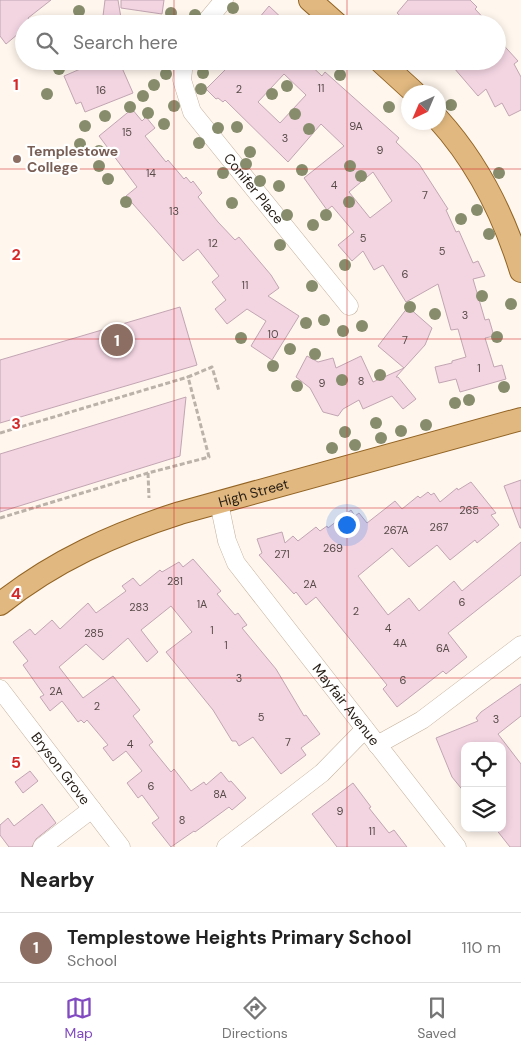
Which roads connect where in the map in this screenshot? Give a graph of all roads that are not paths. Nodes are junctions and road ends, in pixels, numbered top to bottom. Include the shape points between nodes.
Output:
1 (224, 0) edge
2 (310, 0) edge
3 (212, 15) edge
4 (327, 15) edge
5 (183, 70) edge
6 (390, 70) edge
7 (406, 85) edge
8 (446, 129) edge
9 (521, 270) edge
10 (349, 306) dead end
11 (521, 419) edge
12 (213, 505) junction
13 (0, 604) edge
14 (521, 645) edge
15 (0, 689) edge
16 (376, 743) junction
17 (92, 809) junction
18 (42, 847) edge
19 (121, 847) edge
20 (226, 847) edge
21 (457, 847) edge

1 - 3 street
2 - 4 main road
5 - 10 street, Conifer Place via 182,80 192,112
6 - 7 main road
8 - 9 main road via 488,189
11 - 12 main road, High Street
12 - 13 main road, High Street via 102,540 56,564
12 - 16 street, Mayfair Avenue via 236,563
14 - 16 street via 422,720
15 - 17 street, Bryson Grove
16 - 20 street via 322,773
16 - 21 street, Mayfair Avenue
17 - 18 street
17 - 19 street, Bryson Grove

